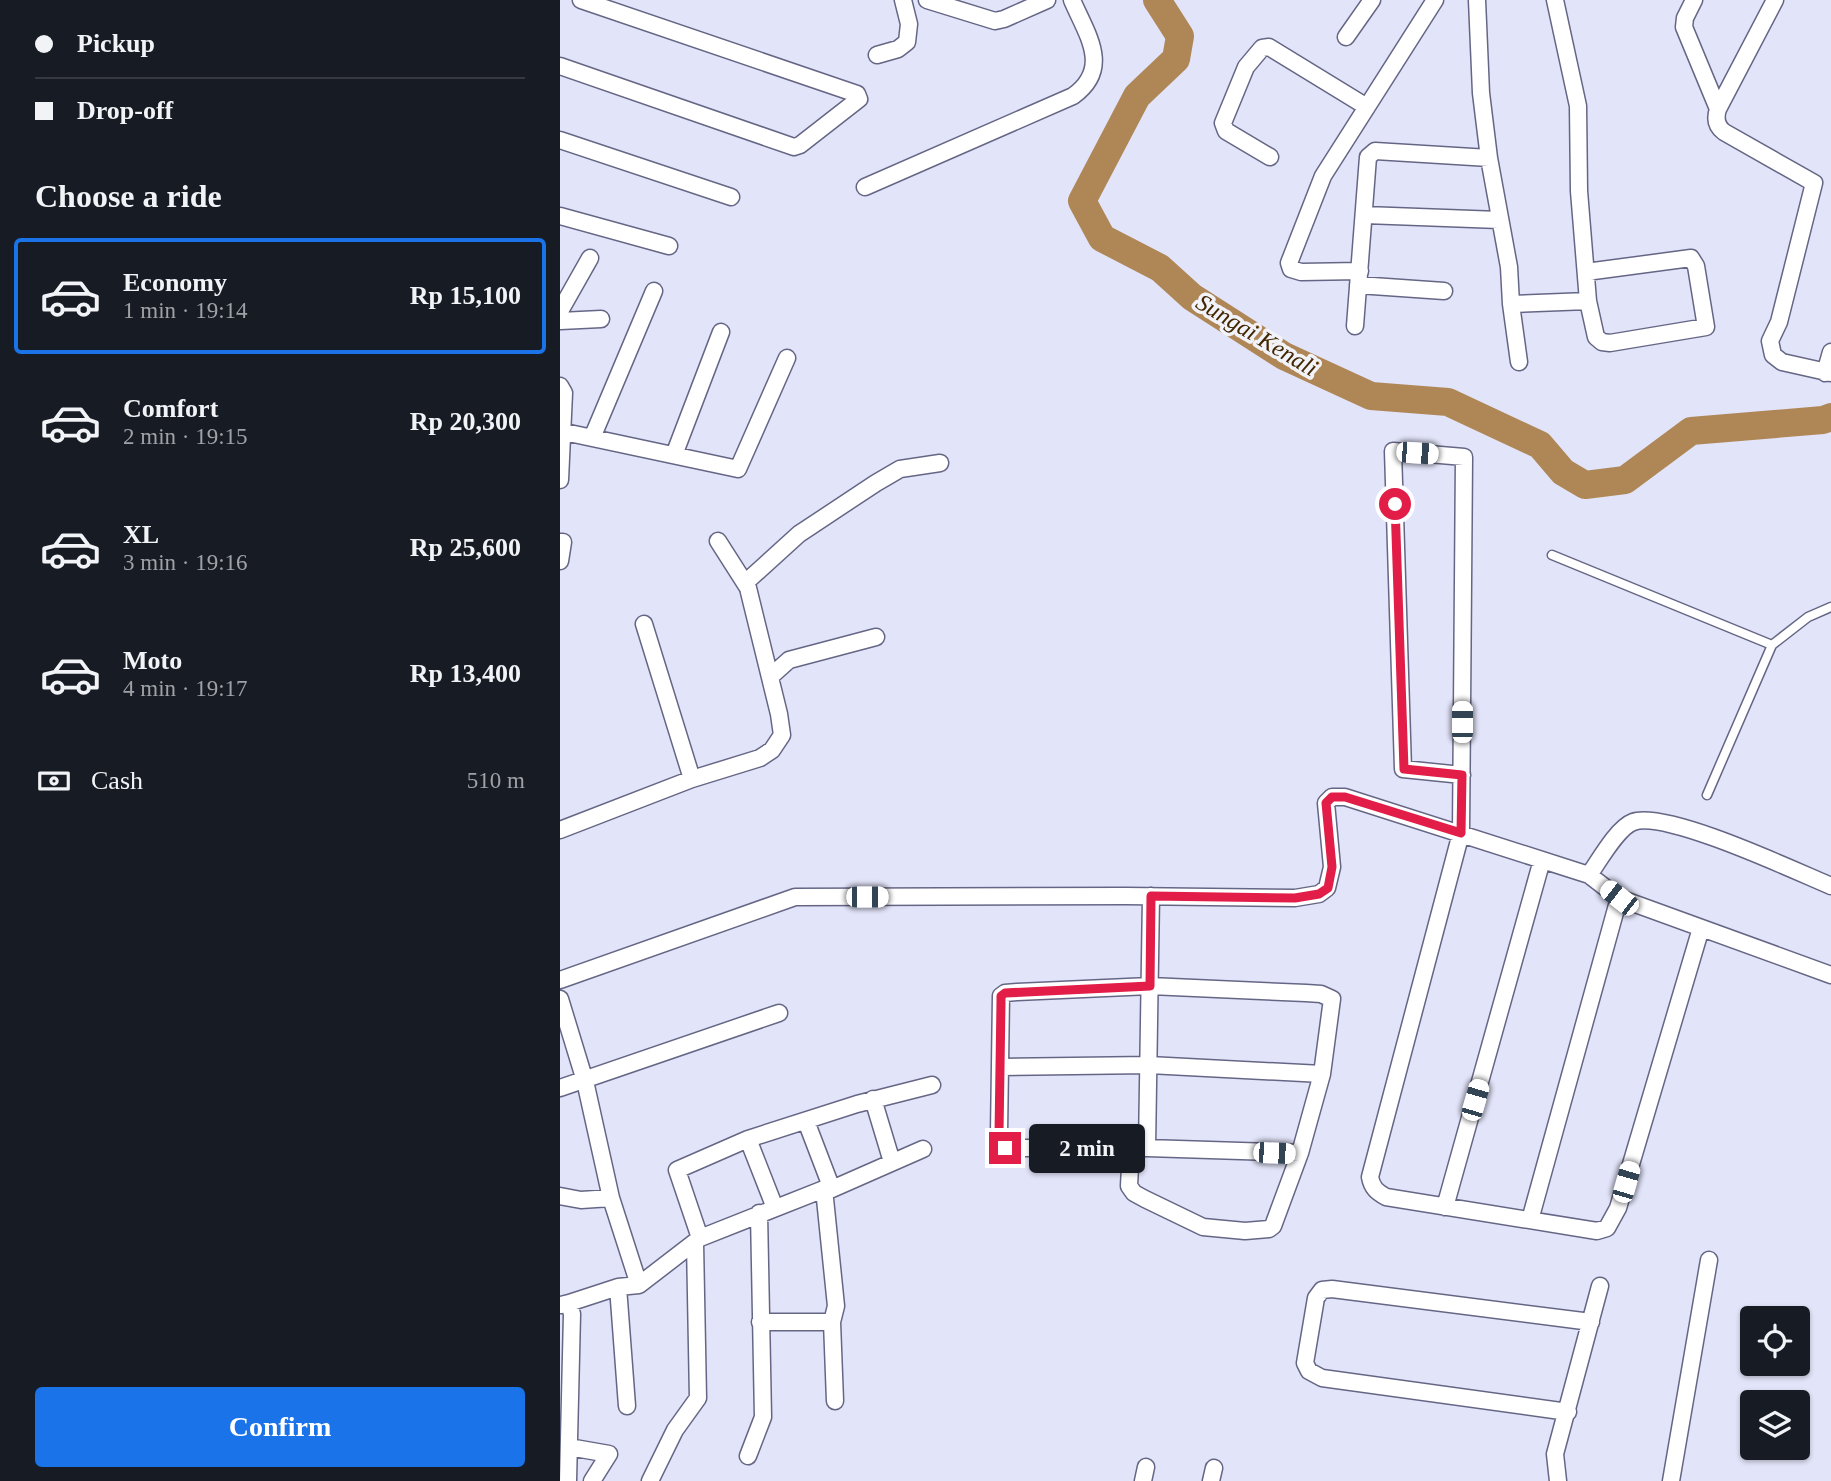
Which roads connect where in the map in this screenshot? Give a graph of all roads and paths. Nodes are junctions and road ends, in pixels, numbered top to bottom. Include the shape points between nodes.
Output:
1 (581, 0) edge
2 (903, 0) edge
3 (927, 0) edge
4 (1047, 0) edge
5 (1072, 0) edge
6 (1372, 0) edge
7 (1435, 0) edge
8 (1477, 0) edge
9 (1555, 0) edge
10 (1694, 0) edge
11 (1775, 0) edge
12 (1346, 37) dead end
13 (877, 55) dead end
14 (560, 66) edge
15 (1367, 107) junction
16 (1717, 109) junction
17 (560, 140) edge
18 (1270, 157) dead end
19 (1489, 158) junction
20 (865, 187) dead end
21 (731, 197) dead end
22 (1365, 215) junction
23 (560, 216) edge
24 (1499, 220) junction
25 (670, 246) dead end
26 (590, 257) dead end
27 (1586, 272) junction
28 (1359, 278) junction
29 (654, 291) dead end
30 (1444, 291) dead end
31 (1588, 301) junction
32 (1511, 304) junction
33 (560, 311) edge
34 (601, 319) dead end
35 (560, 321) edge
36 (1355, 326) dead end
37 (721, 332) dead end
38 (1831, 352) edge
39 (787, 358) dead end
40 (1519, 362) dead end
41 (1828, 373) edge
42 (560, 386) edge
43 (561, 431) edge
44 (592, 438) junction
45 (674, 455) junction
46 (940, 463) dead end
47 (560, 480) edge
48 (718, 541) dead end
49 (560, 542) edge
50 (1552, 555) dead end
51 (560, 561) edge
52 (745, 583) junction
53 (1831, 607) edge
54 (644, 624) dead end
55 (876, 637) dead end
56 (1772, 645) junction
57 (770, 677) junction
58 (1462, 775) junction
59 (692, 779) junction
60 (1707, 795) dead end
61 (560, 830) edge
62 (1461, 833) junction
63 (1542, 860) junction
64 (1589, 875) junction
65 (1831, 886) edge
66 (1151, 896) junction
67 (1619, 898) junction
68 (1700, 928) junction
69 (1831, 975) edge
70 (560, 980) edge
71 (1150, 986) junction
72 (560, 999) edge
73 (779, 1013) dead end
74 (1149, 1065) junction
75 (1000, 1067) junction
76 (1322, 1074) junction
77 (584, 1081) junction
78 (932, 1085) dead end
79 (560, 1088) edge
80 (873, 1100) junction
81 (806, 1121) junction
82 (748, 1139) junction
83 (1139, 1148) junction
84 (923, 1149) dead end
85 (1300, 1153) junction
86 (892, 1162) junction
87 (828, 1189) junction
88 (560, 1196) edge
89 (611, 1198) junction
90 (1445, 1207) junction
91 (775, 1208) junction
92 (759, 1213) junction
93 (1531, 1220) junction
94 (697, 1240) junction
95 (1709, 1260) dead end
96 (639, 1285) junction
97 (1600, 1286) dead end
98 (618, 1287) junction
99 (564, 1304) edge
100 (761, 1322) junction
101 (832, 1322) junction
102 (1591, 1322) junction
103 (835, 1401) dead end
104 (627, 1406) dead end
105 (1568, 1412) junction
106 (569, 1447) junction
107 (748, 1456) dead end
108 (568, 1481) edge
109 (592, 1481) edge
110 (650, 1481) edge
111 (1558, 1481) edge
112 (1671, 1481) edge

1 - 14 street via 857,94 859,99 794,147
2 - 13 street via 909,24 907,41
3 - 4 street via 995,20
5 - 20 street via 1094,53 1095,65 1083,89
6 - 12 street
7 - 15 street
8 - 19 street
9 - 27 street via 1578,106
10 - 16 street via 1684,27
11 - 16 street
15 - 18 street via 1269,47 1262,48 1246,67 1223,123 1226,131
15 - 28 street via 1323,176 1289,263 1291,269 1301,272
16 - 41 street via 1718,126 1724,132 1814,183 1779,322 1770,341 1773,355 1782,362
17 - 21 street
19 - 22 street via 1375,151 1368,157
19 - 24 street
22 - 24 street
22 - 28 street
23 - 25 street
24 - 32 street
26 - 33 street
27 - 31 street
27 - 31 street via 1691,258 1706,327 1602,342 1596,337
28 - 30 street
28 - 36 street
29 - 44 street
31 - 32 street
32 - 40 street
34 - 35 street
37 - 45 street
38 - 41 street
39 - 45 street via 738,469
42 - 43 street via 564,393
43 - 44 street
43 - 47 street
44 - 45 street
46 - 52 street via 900,469 876,483 799,534
48 - 52 street
49 - 51 street
50 - 56 lane
52 - 57 street
53 - 56 lane via 1808,617
54 - 59 street
55 - 57 street via 789,660
56 - 60 lane
57 - 59 street via 782,735 772,750
58 - 58 street via 1404,769 1393,451 1464,457
58 - 62 street
59 - 61 street
62 - 63 street
62 - 66 street via 1332,797 1326,803 1332,867 1328,888 1319,894 1295,898
62 - 90 street via 1370,1177 1376,1192 1386,1197
63 - 64 street
63 - 90 street
64 - 65 street via 1614,838 1632,822 1656,820 1731,844
64 - 67 street
66 - 70 street via 795,897
66 - 71 street
67 - 68 street
67 - 93 street
68 - 69 street
68 - 93 street via 1612,1222 1597,1231
71 - 74 street
71 - 75 street via 1005,993 1001,996
71 - 76 street via 1330,996 1333,1003
72 - 77 street
73 - 77 street
74 - 75 street
74 - 76 street
74 - 83 street
75 - 83 street via 999,1134 1005,1148
76 - 85 street
77 - 79 street
77 - 89 street
78 - 80 street
80 - 81 street
80 - 86 street
81 - 82 street
81 - 87 street
82 - 91 street
82 - 94 street via 677,1170
83 - 85 street
83 - 85 street via 1129,1186 1134,1193 1203,1227 1245,1231 1273,1226
84 - 86 street
86 - 87 street
87 - 91 street
87 - 101 street via 836,1306
88 - 89 street
89 - 96 street
90 - 93 street
91 - 92 street
92 - 94 street
92 - 100 street
94 - 96 street
94 - 110 street via 698,1398 674,1430
95 - 112 street
96 - 98 street
97 - 102 street
98 - 99 street
98 - 104 street
99 - 106 street via 572,1314
100 - 101 street
100 - 107 street via 763,1417
101 - 103 street
102 - 105 street
102 - 105 street via 1332,1289 1322,1290 1316,1298 1305,1363 1322,1378
105 - 111 street via 1555,1454
106 - 108 street
106 - 109 street via 617,1455

